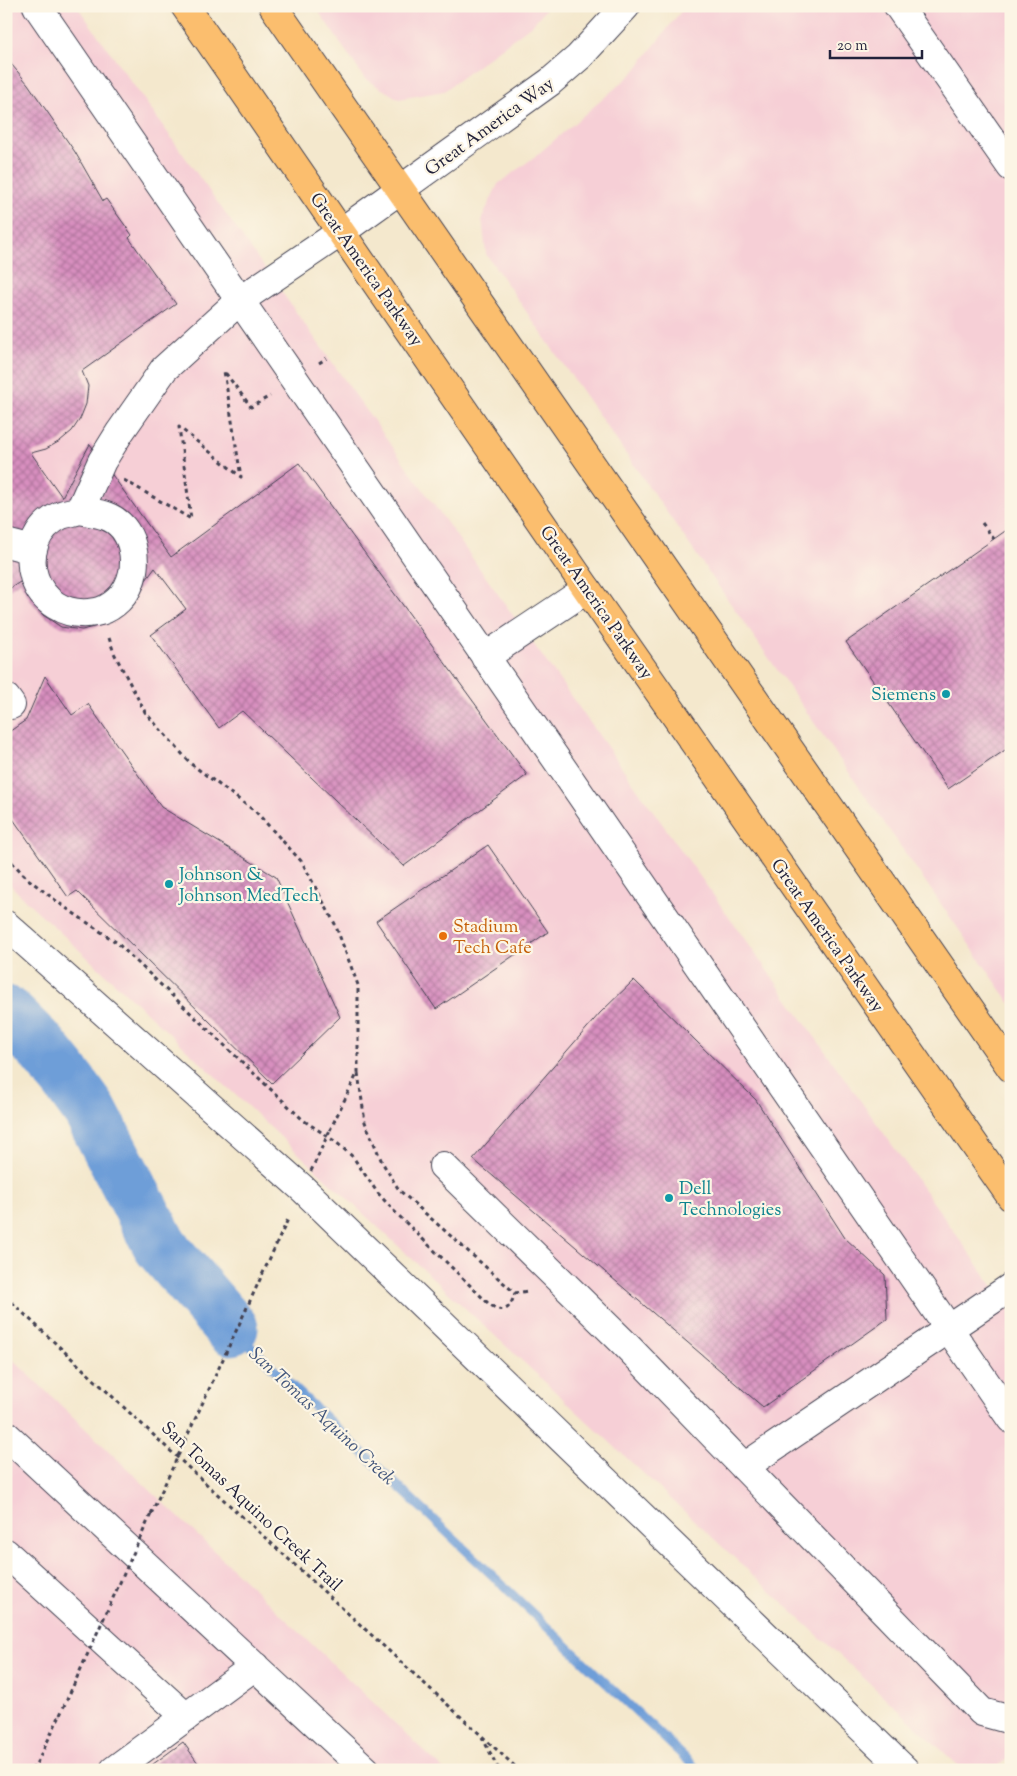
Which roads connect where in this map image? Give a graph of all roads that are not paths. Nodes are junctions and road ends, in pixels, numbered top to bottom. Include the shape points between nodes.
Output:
1 (37, 6) edge
2 (185, 6) edge
3 (273, 6) edge
4 (626, 6) edge
5 (898, 6) edge
6 (1011, 167) edge
7 (401, 190) junction
8 (342, 232) junction
9 (239, 301) junction
10 (80, 510) junction
11 (6, 543) edge
12 (33, 550) junction
13 (587, 589) junction
14 (485, 657) junction
15 (6, 925) edge
16 (1011, 1068) edge
17 (443, 1166) dead end
18 (1011, 1197) edge
19 (1011, 1287) edge
20 (949, 1330) junction
21 (1011, 1419) edge
22 (6, 1435) edge
23 (744, 1467) junction
24 (6, 1553) edge
25 (255, 1666) junction
26 (186, 1717) junction
27 (1011, 1720) edge
28 (114, 1770) edge
29 (366, 1770) edge
30 (905, 1770) edge

1 - 9 street
2 - 8 main road, Great America Parkway
3 - 7 main road
4 - 7 street, Great America Way via 550,82
5 - 6 street
7 - 8 street, Great America Way
7 - 16 main road
8 - 9 street, Great America Way
8 - 13 main road, Great America Parkway
9 - 10 street, Great America Way via 164,370 102,461
9 - 14 street
10 - 12 street via 53,520 40,533
10 - 12 street via 107,516 121,527 131,542 135,559 133,577 116,602 101,611 84,614 66,611 48,601 37,587 32,568
11 - 12 street
13 - 14 street
13 - 18 main road, Great America Parkway
14 - 20 street
15 - 30 street via 302,1189
17 - 23 street
19 - 20 street
20 - 21 street
20 - 23 street
22 - 25 street
23 - 27 street via 982,1712
24 - 26 street
25 - 26 street
25 - 29 street
26 - 28 street

